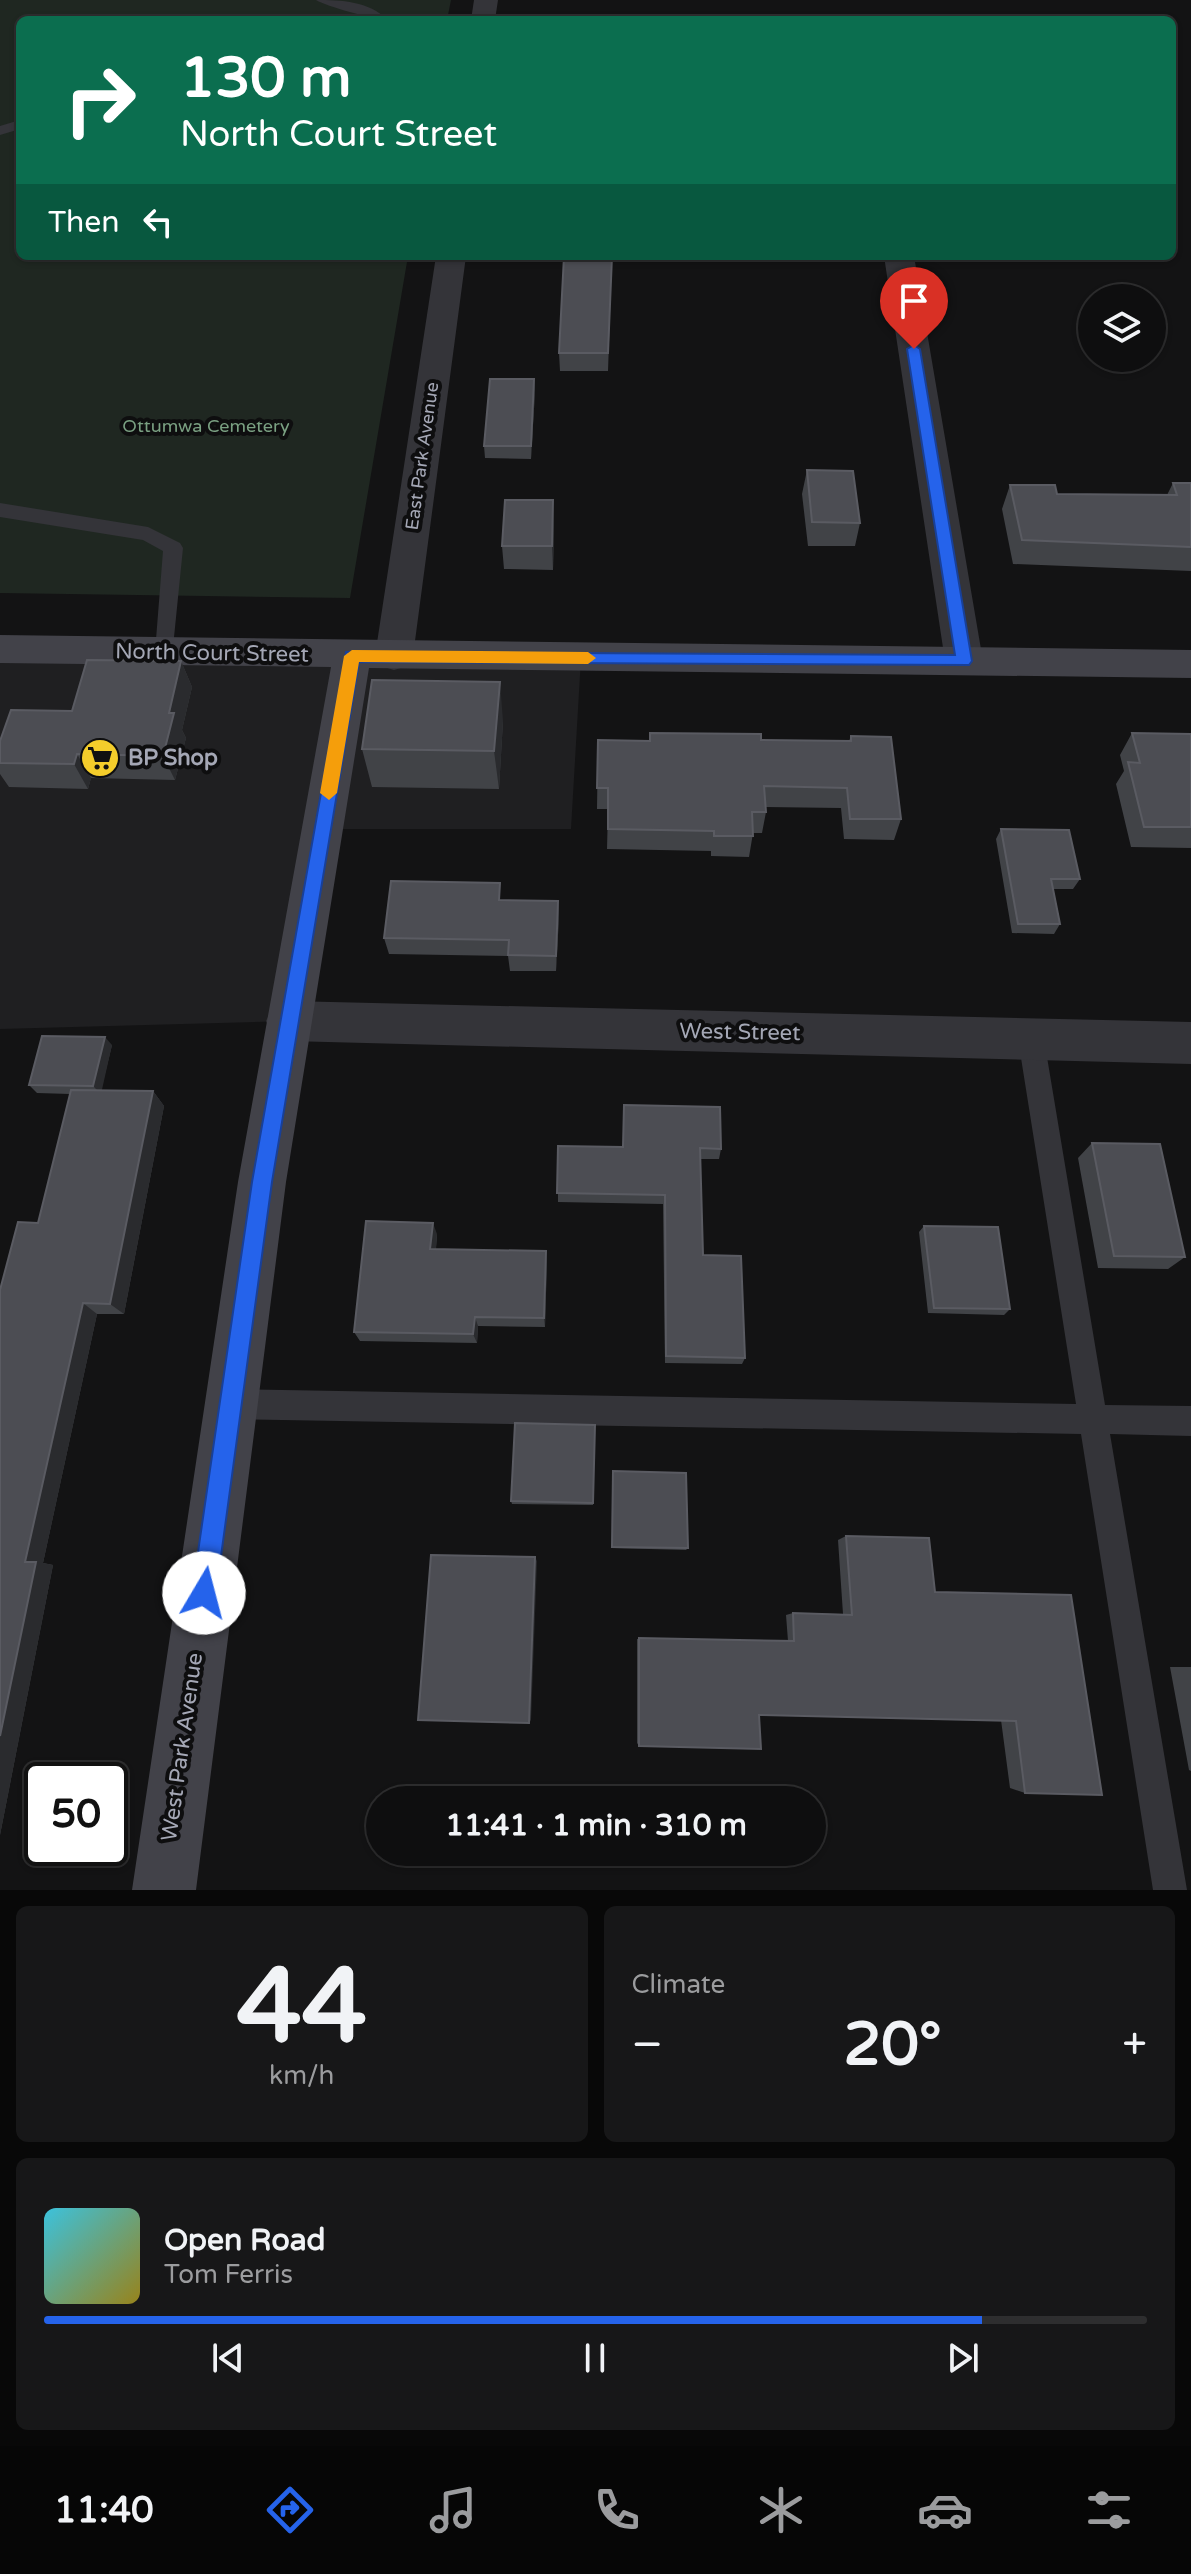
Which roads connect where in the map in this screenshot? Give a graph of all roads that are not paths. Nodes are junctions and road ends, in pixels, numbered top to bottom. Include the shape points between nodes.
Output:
1 (323, 0) edge
2 (375, 16) edge
3 (450, 260) edge
4 (900, 260) edge
5 (0, 510) edge
6 (0, 649) edge
7 (165, 652) junction
8 (373, 656) junction
9 (964, 661) junction
10 (1191, 664) edge
11 (289, 1021) junction
12 (1031, 1039) junction
13 (1191, 1043) edge
14 (231, 1404) junction
15 (1094, 1419) junction
16 (1191, 1421) edge
17 (164, 1890) edge
18 (1170, 1890) edge

1 - 2 lane
3 - 8 street, East Park Avenue
4 - 9 street
5 - 7 lane via 148,534 173,548
6 - 7 main road, North Court Street
7 - 8 main road, North Court Street
8 - 9 main road, North Court Street
8 - 11 main road, West Park Avenue
9 - 10 main road, North Court Street
11 - 12 street, West Street
11 - 14 main road, West Park Avenue
12 - 13 street, West Street
12 - 15 lane
14 - 15 lane
14 - 17 main road, West Park Avenue
15 - 16 lane
15 - 18 lane

